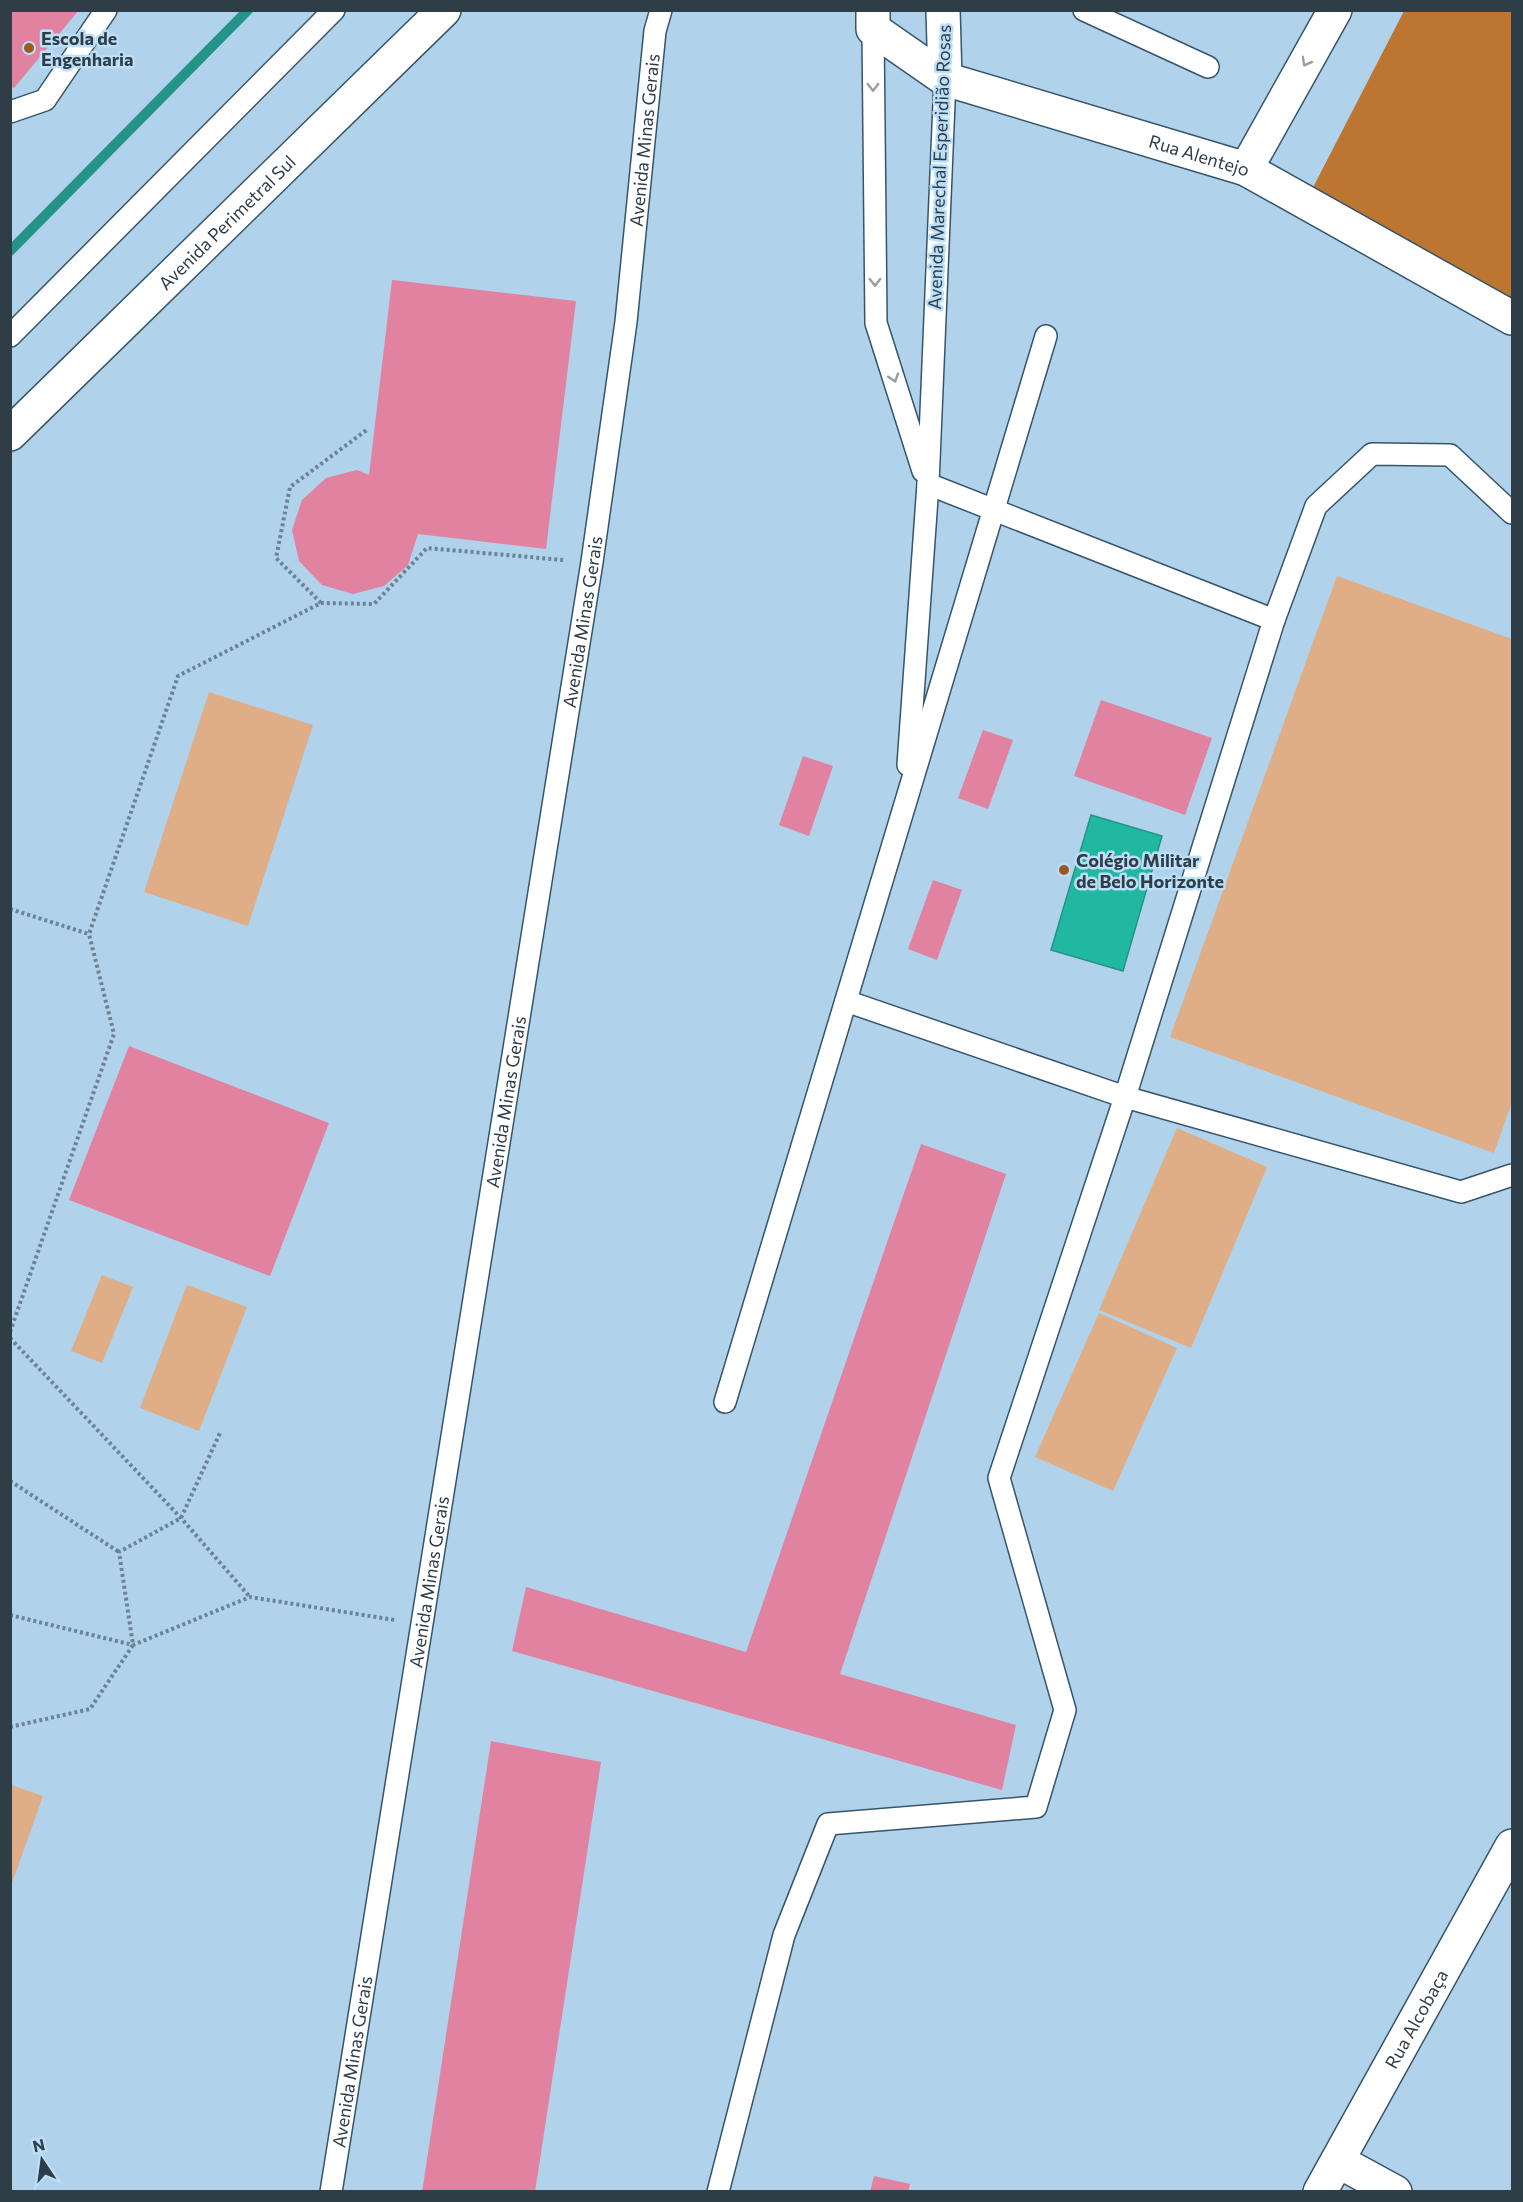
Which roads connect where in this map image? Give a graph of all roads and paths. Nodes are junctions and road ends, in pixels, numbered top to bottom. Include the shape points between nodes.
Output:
1 (106, 10) edge
2 (334, 10) edge
3 (444, 10) edge
4 (661, 10) edge
5 (943, 10) edge
6 (1084, 10) edge
7 (1335, 10) edge
8 (873, 20) edge
9 (653, 21) edge
10 (1208, 67) dead end
11 (945, 79) junction
12 (10, 112) edge
13 (1246, 169) junction
14 (1512, 318) edge
15 (10, 336) edge
16 (1046, 336) dead end
17 (368, 429) dead end
18 (10, 434) edge
19 (928, 484) junction
20 (993, 510) junction
21 (1512, 513) edge
22 (592, 562) junction
23 (321, 603) junction
24 (1274, 620) junction
25 (906, 802) junction
26 (10, 909) edge
27 (89, 934) junction
28 (846, 1001) junction
29 (1125, 1097) junction
30 (1512, 1175) edge
31 (10, 1332) edge
32 (10, 1338) edge
33 (725, 1402) dead end
34 (220, 1432) dead end
35 (10, 1481) edge
36 (181, 1518) junction
37 (120, 1552) junction
38 (250, 1597) junction
39 (10, 1615) edge
40 (422, 1624) junction
41 (133, 1645) junction
42 (10, 1727) edge
43 (1512, 1846) edge
44 (1338, 2161) junction
45 (332, 2192) edge
46 (717, 2192) edge
47 (1320, 2192) edge
48 (1395, 2192) edge

1 - 12 lane via 45,100
2 - 15 lane
3 - 18 street, Avenida Perimetral Sul
4 - 9 lane, Avenida Minas Gerais
5 - 11 street, Avenida Marechal Esperidião Rosas
6 - 10 lane
7 -> 13 street
8 - 11 street, Rua Alentejo
8 -> 19 lane via 876,323
9 - 22 lane, Avenida Minas Gerais via 626,322
11 - 13 street, Rua Alentejo
11 - 19 lane, Avenida Marechal Esperidião Rosas
13 - 14 street, Rua Alentejo
16 - 20 lane
17 - 23 path via 290,487 276,558
19 - 20 lane
19 - 25 lane, Avenida Marechal Esperidião Rosas
20 - 24 lane
20 - 25 lane
21 - 24 lane via 1450,455 1372,454 1316,506
22 - 23 path via 427,548 374,604
22 - 40 lane, Avenida Minas Gerais
23 - 27 path via 178,676
24 - 29 lane
25 - 28 lane
26 - 27 path
27 - 31 path via 114,1034
28 - 29 lane
28 - 33 lane
29 - 30 lane via 1461,1192
29 - 46 lane via 999,1478 1065,1710 1036,1807 828,1824 784,1935
32 - 36 path
34 - 36 path
35 - 37 path
36 - 37 path
36 - 38 path
37 - 41 path
38 - 40 path
38 - 41 path
39 - 41 path
40 - 45 lane, Avenida Minas Gerais
41 - 42 path via 90,1709
43 - 44 street, Rua Alcobaça
44 - 47 street, Rua Alcobaça
44 - 48 street

